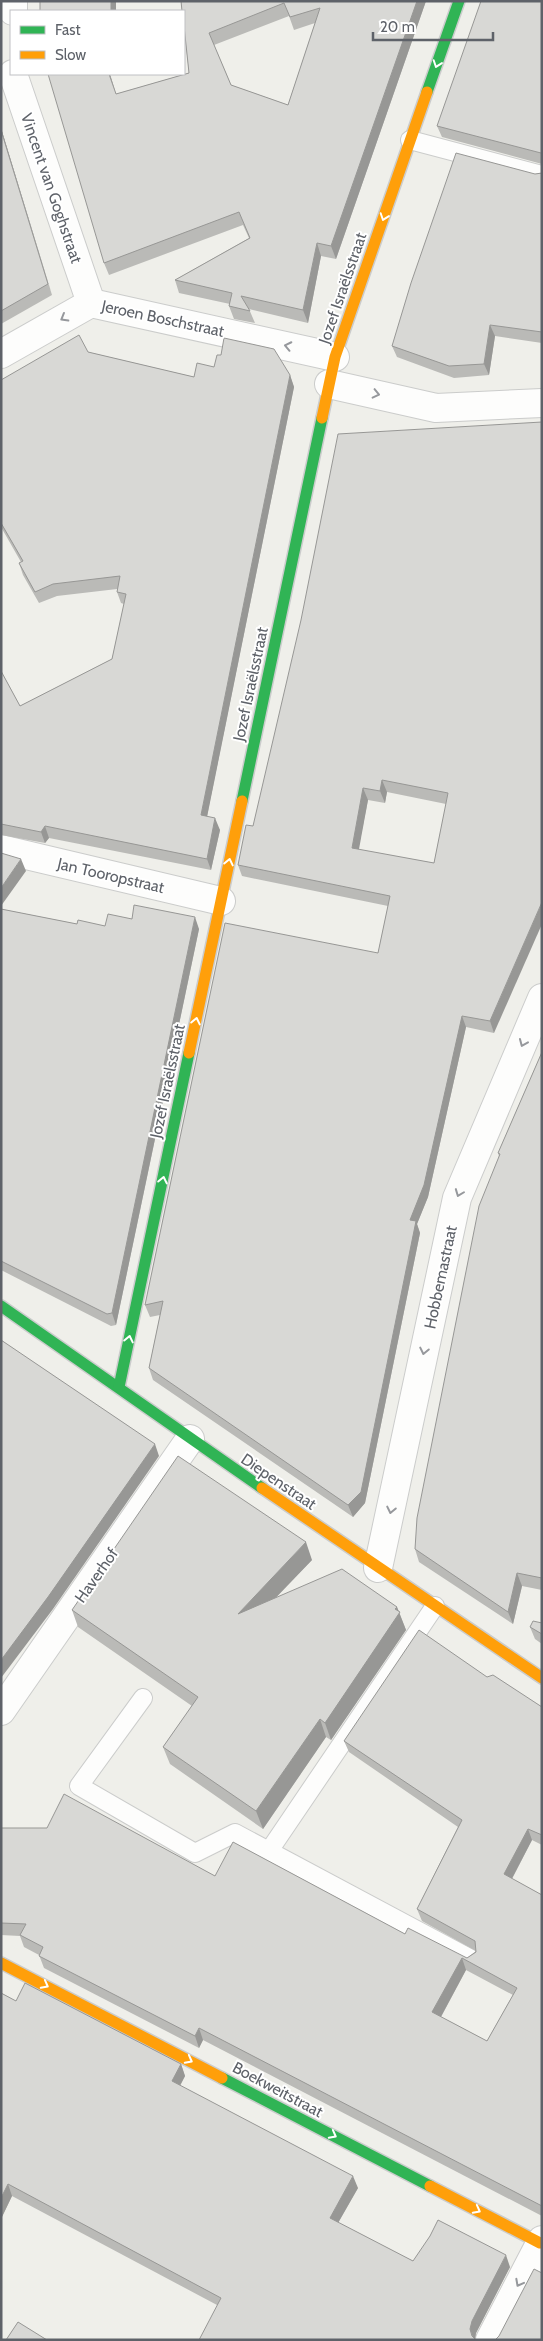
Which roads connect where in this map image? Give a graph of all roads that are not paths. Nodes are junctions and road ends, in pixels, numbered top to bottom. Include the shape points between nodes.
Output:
1 (458, 1) edge
2 (13, 75) edge
3 (410, 140) junction
4 (542, 175) edge
5 (91, 303) junction
6 (1, 354) edge
7 (335, 356) junction
8 (329, 384) junction
9 (542, 403) edge
10 (1, 849) edge
11 (221, 901) junction
12 (542, 998) edge
13 (1, 1306) edge
14 (119, 1387) junction
15 (190, 1439) junction
16 (378, 1568) junction
17 (435, 1606) junction
18 (542, 1678) edge
19 (143, 1698) dead end
20 (1, 1711) edge
21 (269, 1851) junction
22 (471, 1959) edge
23 (1, 1963) edge
24 (541, 2242) edge
25 (490, 2340) edge

1 -> 3 street, Jozef Israëlsstraat
2 - 5 street, Vincent van Goghstraat
3 - 4 lane
3 -> 7 street, Jozef Israëlsstraat
5 -> 6 street, Jeroen Boschstraat
7 -> 5 street, Jeroen Boschstraat
7 - 8 street, Jozef Israëlsstraat
8 -> 9 street via 436,408
11 -> 8 street, Jozef Israëlsstraat
10 - 11 street, Jan Tooropstraat
14 -> 11 street, Jozef Israëlsstraat
12 -> 16 street, Hobbemastraat via 456,1198
13 - 14 street, Diepenstraat
14 - 15 street, Diepenstraat
15 - 16 street, Diepenstraat
15 - 20 street, Haverhof
16 - 17 street, Diepenstraat
17 - 18 street, Diepenstraat
17 - 21 lane
19 - 21 lane via 79,1786 195,1853 235,1833
21 - 22 lane
23 -> 24 street, Boekweitstraat
24 -> 25 street

